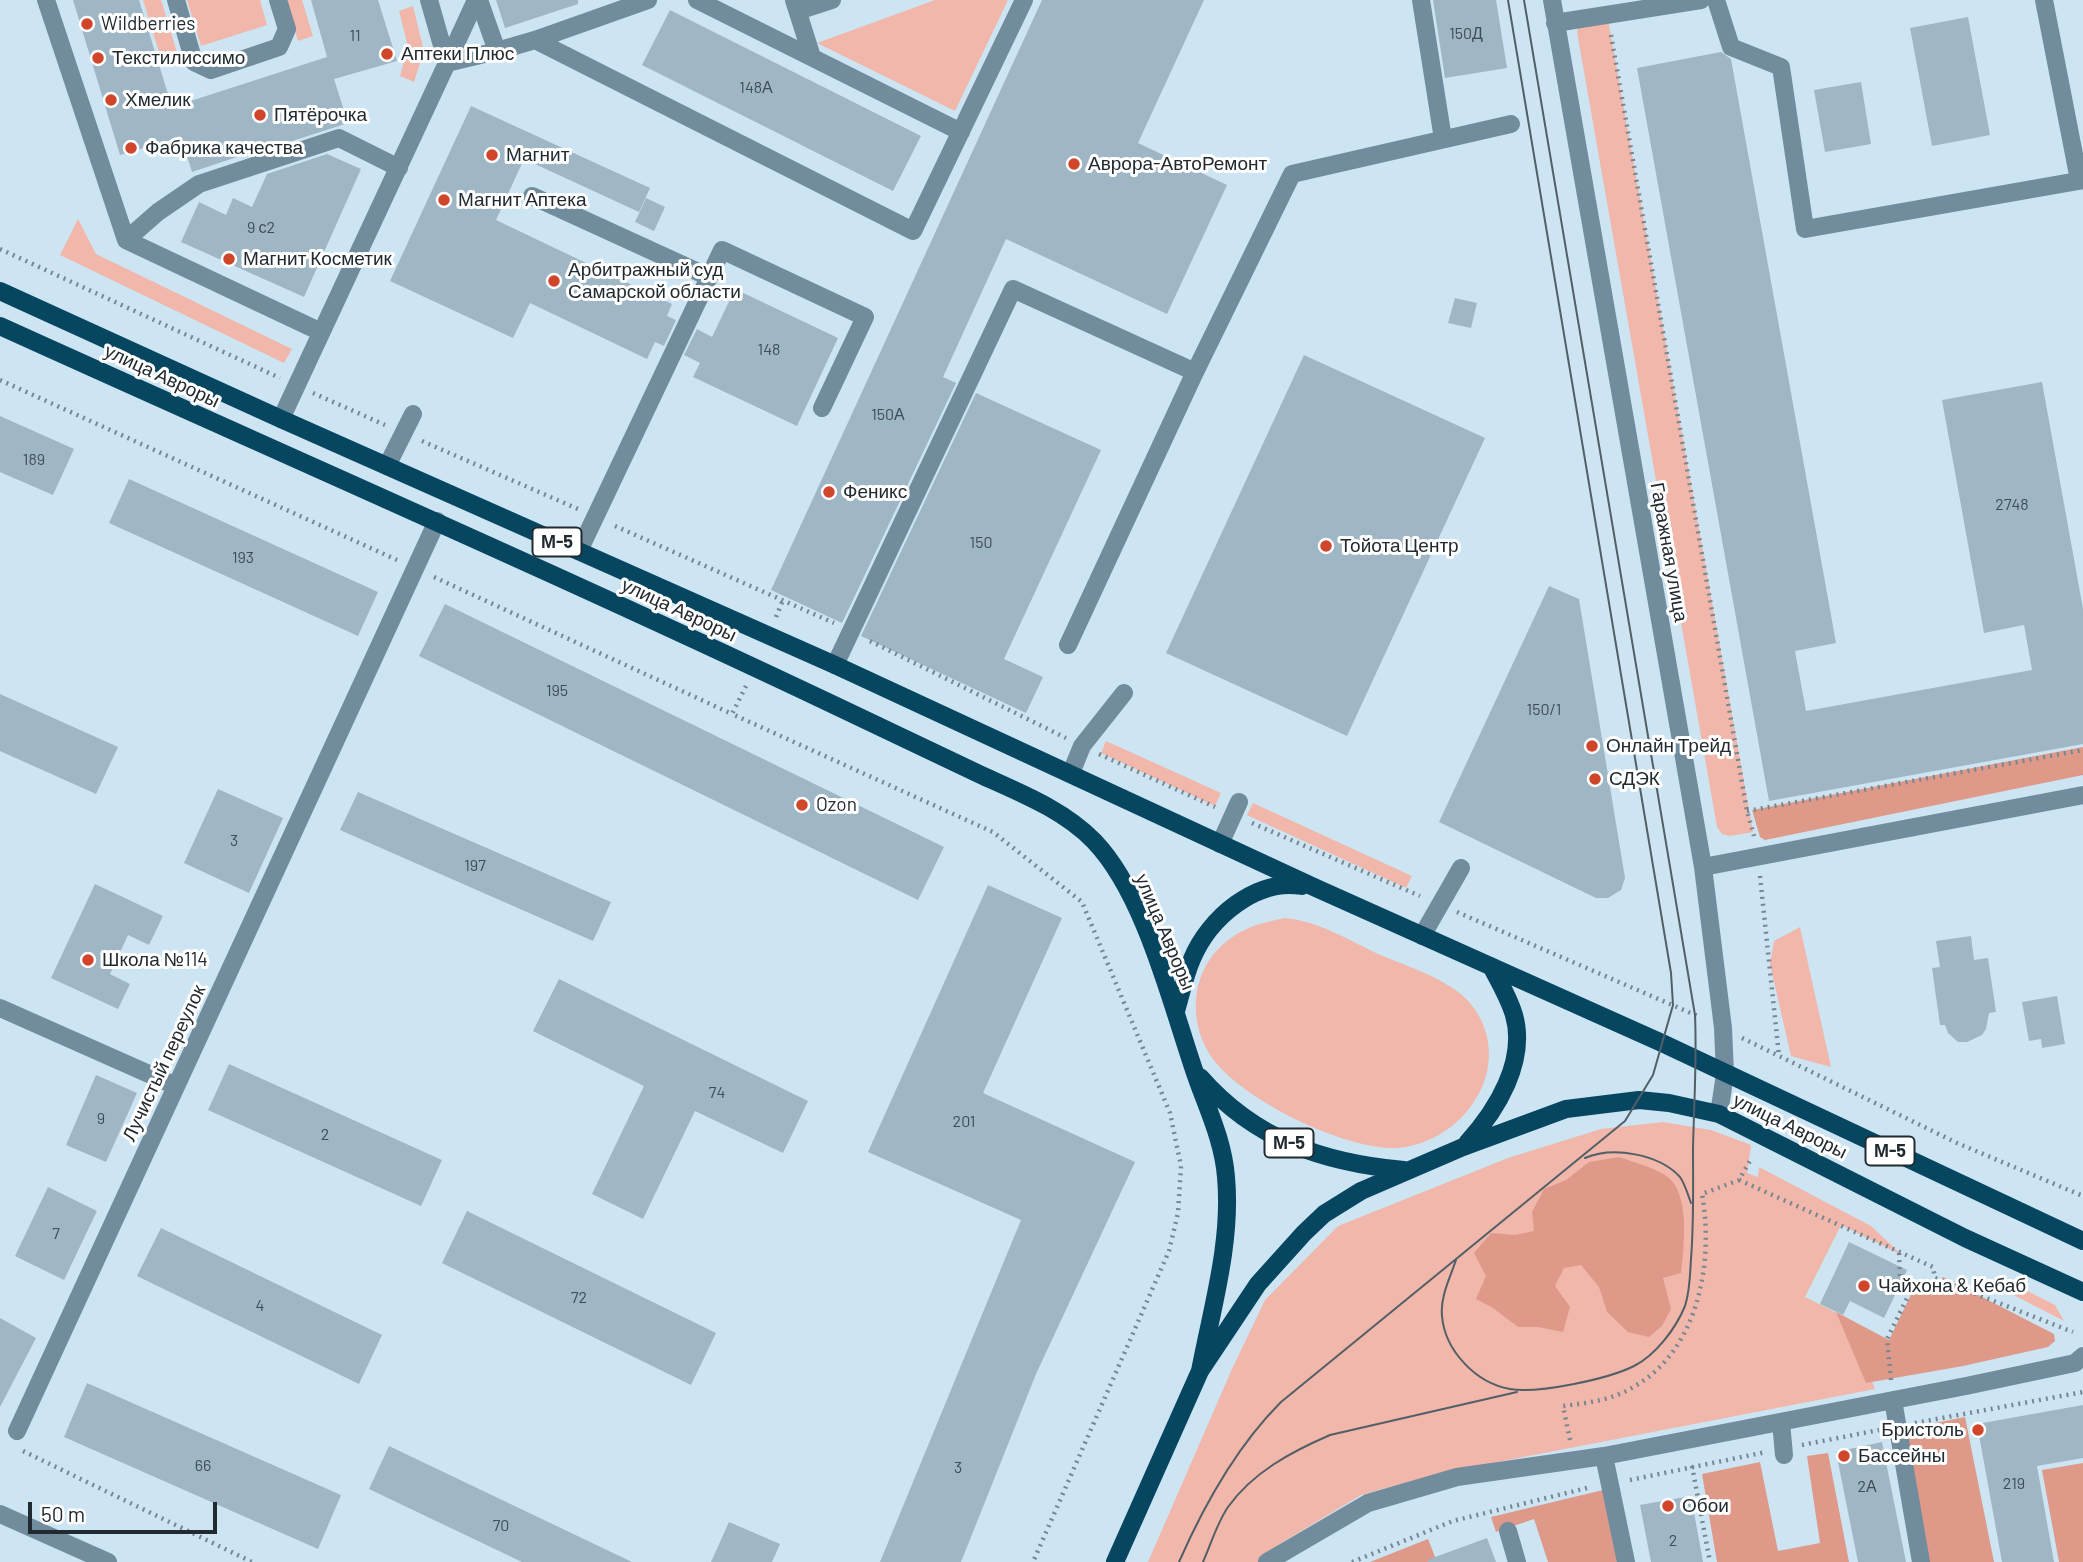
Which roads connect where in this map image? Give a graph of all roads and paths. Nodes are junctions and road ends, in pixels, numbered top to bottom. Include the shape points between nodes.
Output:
1 (46, 0) edge
2 (176, 0) edge
3 (278, 0) edge
4 (429, 0) edge
5 (477, 0) edge
6 (648, 0) edge
7 (697, 0) edge
8 (832, 0) edge
9 (1024, 0) edge
10 (1421, 0) edge
11 (1552, 0) edge
12 (1701, 0) edge
13 (1716, 0) edge
14 (2044, 0) edge
15 (796, 6) edge
16 (1607, 16) junction
17 (1555, 23) junction
18 (535, 40) junction
19 (497, 51) junction
20 (811, 57) junction
21 (447, 63) junction
22 (1511, 124) dead end
23 (961, 132) junction
24 (1443, 139) junction
25 (399, 168) junction
26 (2081, 180) edge
27 (533, 195) dead end
28 (126, 240) junction
29 (0, 249) edge
30 (709, 277) junction
31 (0, 291) edge
32 (0, 326) edge
33 (321, 332) junction
34 (1195, 372) junction
35 (0, 380) edge
36 (296, 385) junction
37 (822, 408) dead end
38 (412, 414) dead end
39 (281, 419) junction
40 (402, 433) junction
41 (387, 466) junction
42 (595, 517) junction
43 (437, 521) junction
44 (579, 551) junction
45 (415, 568) junction
46 (783, 600) junction
47 (850, 631) junction
48 (768, 636) junction
49 (1068, 645) dead end
50 (835, 665) junction
51 (754, 668) junction
52 (1124, 693) dead end
53 (732, 714) junction
54 (1082, 746) junction
55 (2083, 750) edge
56 (1071, 773) junction
57 (2083, 795) edge
58 (1237, 809) junction
59 (1747, 811) junction
60 (1220, 844) junction
61 (1759, 856) junction
62 (1703, 867) junction
63 (1461, 868) dead end
64 (1316, 888) junction
65 (1441, 905) junction
66 (1422, 936) junction
67 (1491, 966) junction
68 (0, 1008) edge
69 (1176, 1011) junction
70 (1723, 1028) junction
71 (1779, 1056) junction
72 (1193, 1069) junction
73 (1725, 1074) junction
74 (176, 1086) junction
75 (1719, 1114) junction
76 (1464, 1147) junction
77 (1751, 1159) dead end
78 (1407, 1171) junction
79 (1739, 1180) junction
80 (2083, 1196) edge
81 (2083, 1241) edge
82 (1899, 1252) junction
83 (2083, 1292) edge
84 (2073, 1332) dead end
85 (2083, 1356) edge
86 (1200, 1371) junction
87 (2083, 1392) edge
88 (1893, 1401) junction
89 (1781, 1422) junction
90 (1896, 1427) junction
91 (15, 1439) joint
92 (1572, 1448) dead end
93 (1783, 1452) junction
94 (1604, 1456) junction
95 (1692, 1466) junction
96 (1611, 1484) junction
97 (0, 1514) edge
98 (1508, 1531) dead end
99 (108, 1562) edge
100 (252, 1562) edge
101 (1034, 1562) edge
102 (1115, 1562) edge
103 (1267, 1562) edge
104 (1352, 1562) edge
105 (1517, 1562) edge
106 (1626, 1562) edge
107 (1710, 1562) edge
108 (1921, 1562) edge

1 - 28 street
2 - 3 street via 194,62 211,70 279,47 287,29
4 - 21 street
5 - 19 street
5 - 21 street
6 - 18 street
7 - 20 street
8 - 15 street
9 - 23 street
10 - 24 street
11 - 17 street, Гаражная улица
12 - 16 street
13 - 26 street via 1731,47 1781,67 1805,229
14 - 26 street
15 - 20 street
16 - 17 street
16 - 59 path
17 - 62 street, Гаражная улица
18 - 19 street
18 - 23 street via 913,231
19 - 21 street
20 - 23 street
21 - 25 street
22 - 24 street
24 - 34 street via 1292,174
25 - 28 street via 339,138 199,184
25 - 33 street
27 - 30 street
28 - 33 street
29 - 36 path
30 - 37 street via 722,250 864,317
30 - 42 street
31 - 39 main road, улица Авроры / М-5
32 - 43 main road, улица Авроры / М-5
33 - 36 street
34 - 47 street via 1013,289
34 - 49 street
35 - 45 path
36 - 39 street
36 - 40 path
38 - 40 street
39 - 41 main road, улица Авроры / М-5
40 - 41 street
40 - 42 path
41 - 44 main road, улица Авроры / М-5
42 - 44 street
42 - 46 path
43 - 45 street, Лучистый переулок
43 - 51 main road, улица Авроры / М-5
44 - 48 main road, улица Авроры / М-5
45 - 53 path
45 - 74 street, Лучистый переулок
46 - 47 path
46 - 48 path
47 - 50 street
47 - 54 path
48 - 50 main road, улица Авроры / М-5
50 - 56 main road, улица Авроры / М-5
51 - 53 path
51 - 69 main road, улица Авроры / М-5 via 1011,789 1076,825 1113,864 1131,895
52 - 54 street
53 - 101 path via 993,832 1083,902 1170,1112 1181,1166 1178,1213 1169,1251
54 - 56 street
54 - 58 path
55 - 59 path
56 - 60 main road, улица Авроры / М-5
57 - 61 street
58 - 60 street
58 - 65 path
59 - 61 path
60 - 64 main road, улица Авроры / М-5
61 - 62 street
61 - 71 path
62 - 70 street, Гаражная улица
63 - 65 street
64 - 66 main road, улица Авроры / М-5
64 - 69 main road via 1276,886 1227,911 1191,960
65 - 66 street
65 - 70 path
66 - 67 main road, улица Авроры / М-5
67 - 73 main road, улица Авроры / М-5
67 - 76 main road via 1514,1015 1514,1062 1498,1101
68 - 74 street
69 - 72 main road, улица Авроры / М-5
70 - 71 path
70 - 73 street, Гаражная улица
71 - 80 path via 1956,1143
72 - 78 main road, улица Авроры / М-5 via 1242,1117 1281,1139 1362,1167
72 - 86 main road via 1221,1143 1227,1211
73 - 75 street, Гаражная улица
73 - 81 main road, улица Авроры / М-5
74 - 91 street, Лучистый переулок
75 - 76 main road, улица Авроры / М-5 via 1639,1100 1578,1107
75 - 83 main road, улица Авроры / М-5
76 - 78 main road, улица Авроры / М-5
77 - 79 path
78 - 86 main road via 1361,1191 1304,1233 1258,1284
79 - 82 path
79 - 92 path via 1702,1194 1707,1221 1705,1260 1685,1333 1664,1366 1635,1387 1608,1398 1563,1406
82 - 84 path via 1933,1267 1935,1278
82 - 88 path via 1900,1277 1914,1284 1887,1339
85 - 88 street via 2075,1363
86 - 102 main road
87 - 90 path
88 - 89 street
88 - 90 street
89 - 93 street
89 - 94 street
90 - 93 path
90 - 108 street
91 - 100 path
93 - 95 path
94 - 96 street
94 - 103 street via 1457,1477 1368,1503
95 - 96 path
95 - 107 path
96 - 104 path via 1453,1521
96 - 106 street
97 - 99 street
98 - 105 street

